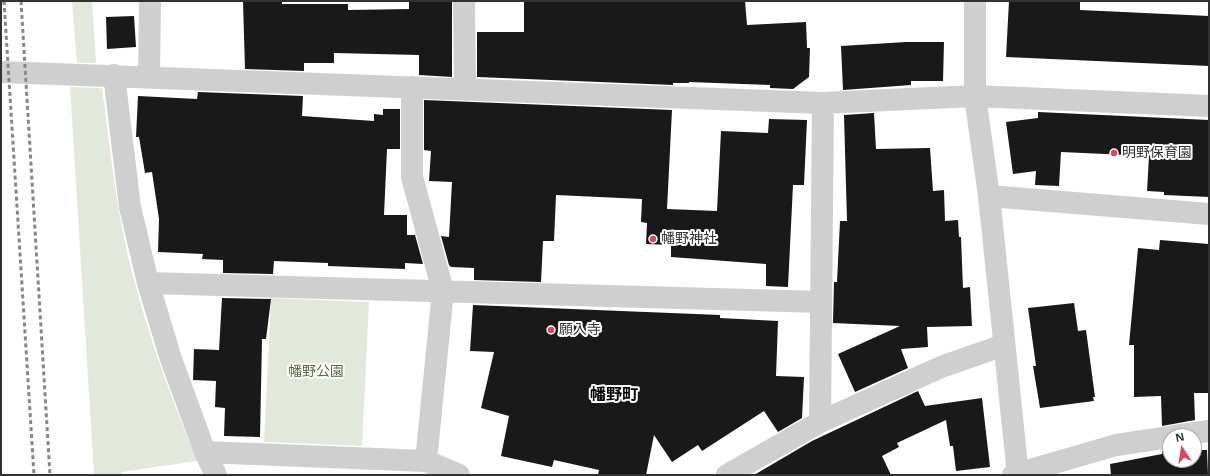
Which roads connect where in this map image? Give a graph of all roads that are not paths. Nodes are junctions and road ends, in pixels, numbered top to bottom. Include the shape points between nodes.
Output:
1 (150, 1) edge
2 (464, 1) edge
3 (975, 1) edge
4 (1, 72) edge
5 (114, 75) junction
6 (149, 77) junction
7 (412, 87) junction
8 (465, 89) junction
9 (974, 96) junction
10 (823, 103) junction
11 (1209, 106) edge
12 (988, 196) junction
13 (1209, 214) edge
14 (148, 283) junction
15 (443, 291) junction
16 (821, 302) junction
17 (1004, 345) junction
18 (820, 422) junction
19 (1162, 438) edge
20 (205, 452) junction
21 (426, 461) junction
22 (1016, 474) edge
23 (216, 475) edge
24 (459, 475) edge
25 (727, 475) edge

1 - 6 street
2 - 8 street
3 - 9 street
4 - 5 street
5 - 6 street
5 - 14 street via 130,207
6 - 7 street
7 - 8 street
7 - 15 street via 412,177
8 - 10 street
9 - 10 street
9 - 11 street
9 - 12 street
10 - 16 street
12 - 13 street
12 - 17 street
14 - 15 street
14 - 20 street via 171,359
15 - 16 street
15 - 21 street
16 - 18 street
17 - 18 street via 941,367
17 - 22 street
18 - 25 street
19 - 22 street via 1116,446
20 - 21 street
20 - 23 street
21 - 24 street

